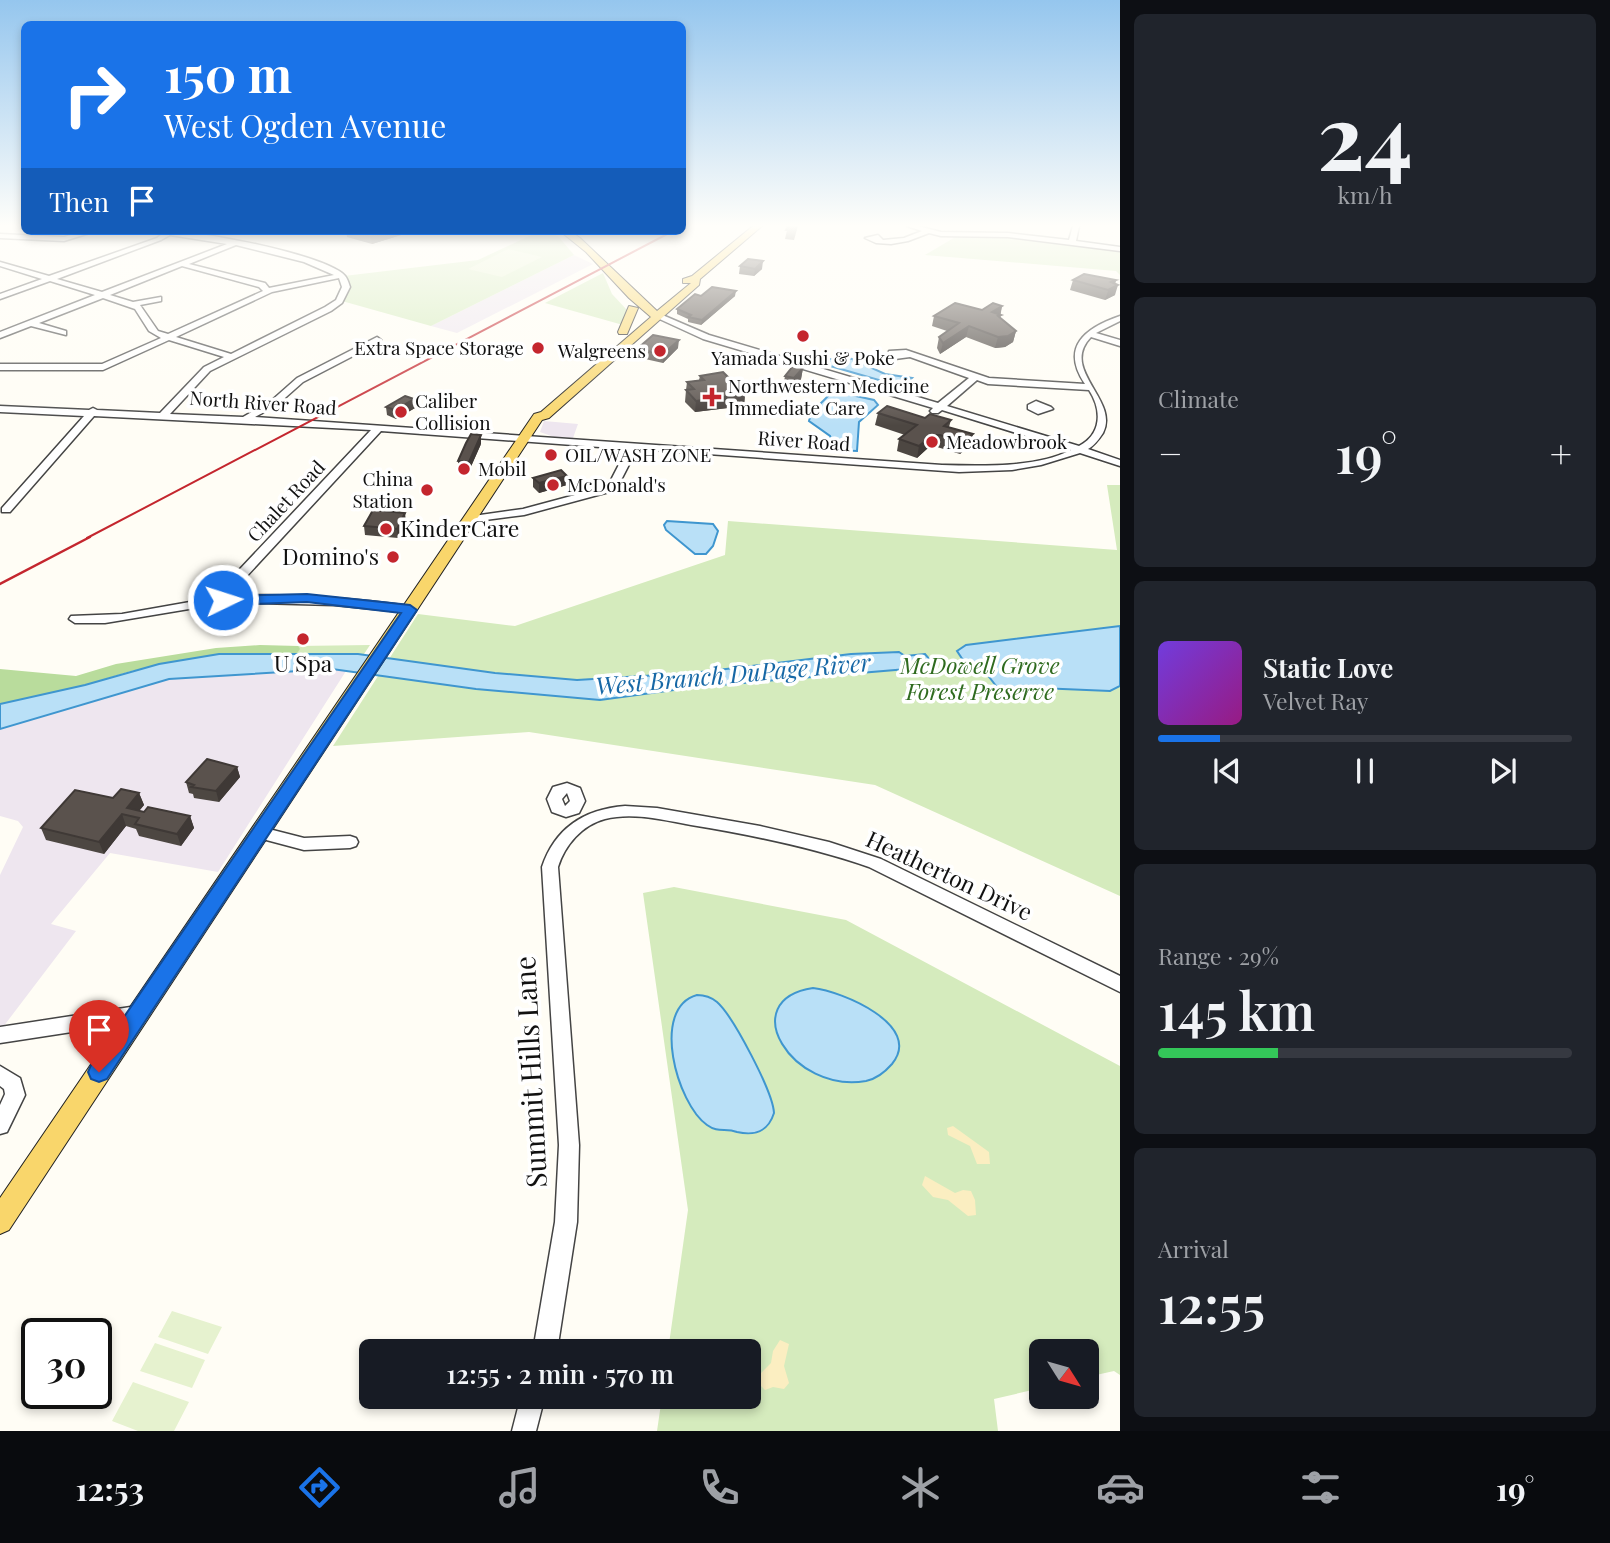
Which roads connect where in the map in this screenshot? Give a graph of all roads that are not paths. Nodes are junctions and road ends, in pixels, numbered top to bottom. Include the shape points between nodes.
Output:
1 (96, 293) edge
2 (109, 293) edge
3 (266, 293) edge
4 (343, 293) edge
5 (619, 293) edge
6 (627, 293) edge
7 (683, 293) edge
8 (103, 295) junction
9 (158, 299) dead end
10 (133, 303) junction
11 (633, 308) junction
12 (651, 316) junction
13 (1120, 318) edge
14 (31, 323) junction
15 (670, 329) junction
16 (63, 333) dead end
17 (628, 334) junction
18 (1090, 334) junction
19 (0, 335) edge
20 (170, 338) junction
21 (377, 340) dead end
22 (1120, 343) edge
23 (908, 355) dead end
24 (230, 356) junction
25 (0, 367) edge
26 (974, 378) junction
27 (1040, 386) junction
28 (1092, 387) junction
29 (1045, 405) dead end
30 (0, 409) edge
31 (937, 409) junction
32 (93, 411) junction
33 (164, 414) junction
34 (538, 417) junction
35 (245, 419) junction
36 (378, 428) junction
37 (524, 438) junction
38 (634, 445) junction
39 (1079, 451) junction
40 (1120, 463) edge
41 (484, 498) junction
42 (6, 510) dead end
43 (512, 514) junction
44 (470, 519) junction
45 (223, 600) junction
46 (410, 610) junction
47 (75, 619) dead end
48 (581, 814) joint
49 (261, 832) junction
50 (350, 842) dead end
51 (1120, 984) edge
52 (137, 1014) junction
53 (0, 1035) edge
54 (0, 1075) edge
55 (0, 1125) edge
56 (0, 1221) edge
57 (547, 1339) edge
58 (530, 1409) edge
59 (524, 1431) edge

1 - 8 street
2 - 8 street
3 - 20 street
4 - 24 street via 334,305
5 - 11 main road
6 - 12 main road
7 - 12 main road
8 - 10 street
8 - 14 street
9 - 10 street
10 - 20 street via 146,313 152,331
11 - 12 main road
11 - 17 main road
12 - 15 street
12 - 17 main road
12 - 31 street
13 - 18 street
14 - 16 street
14 - 19 street
15 - 17 street via 653,327
15 - 31 street
17 - 34 main road
17 - 34 main road via 600,351 547,396 533,414
18 - 22 street
18 - 28 street via 1080,345 1078,358
20 - 24 street
20 - 25 street via 104,369
21 - 35 street via 300,380 274,403
23 - 26 street
24 - 33 street via 200,374
26 - 27 street
26 - 31 street
27 - 28 street
27 - 29 street
28 - 39 street via 1103,406 1104,422
30 - 32 street, North River Road
31 - 39 street
32 - 33 street, North River Road
32 - 42 street
33 - 35 street, North River Road
34 - 37 main road
35 - 36 street, North River Road
36 - 37 street, North River Road
36 - 45 street, Chalet Road via 236,580
37 - 38 street, River Road
37 - 41 main road
38 - 39 street, River Road via 973,470 1032,465
38 - 43 street via 609,488
39 - 40 street
41 - 43 street
41 - 44 main road
43 - 44 street
44 - 46 main road
45 - 46 street via 307,598
45 - 47 street via 97,620
46 - 49 main road
48 - 51 street, Heatherton Drive via 642,811 741,827 841,851 875,863
48 - 57 street, Summit Hills Lane via 550,867 569,1156 563,1246
49 - 50 street via 304,844
49 - 52 main road
52 - 53 street
52 - 56 main road
54 - 55 street via 13,1084 15,1095
58 - 59 street

